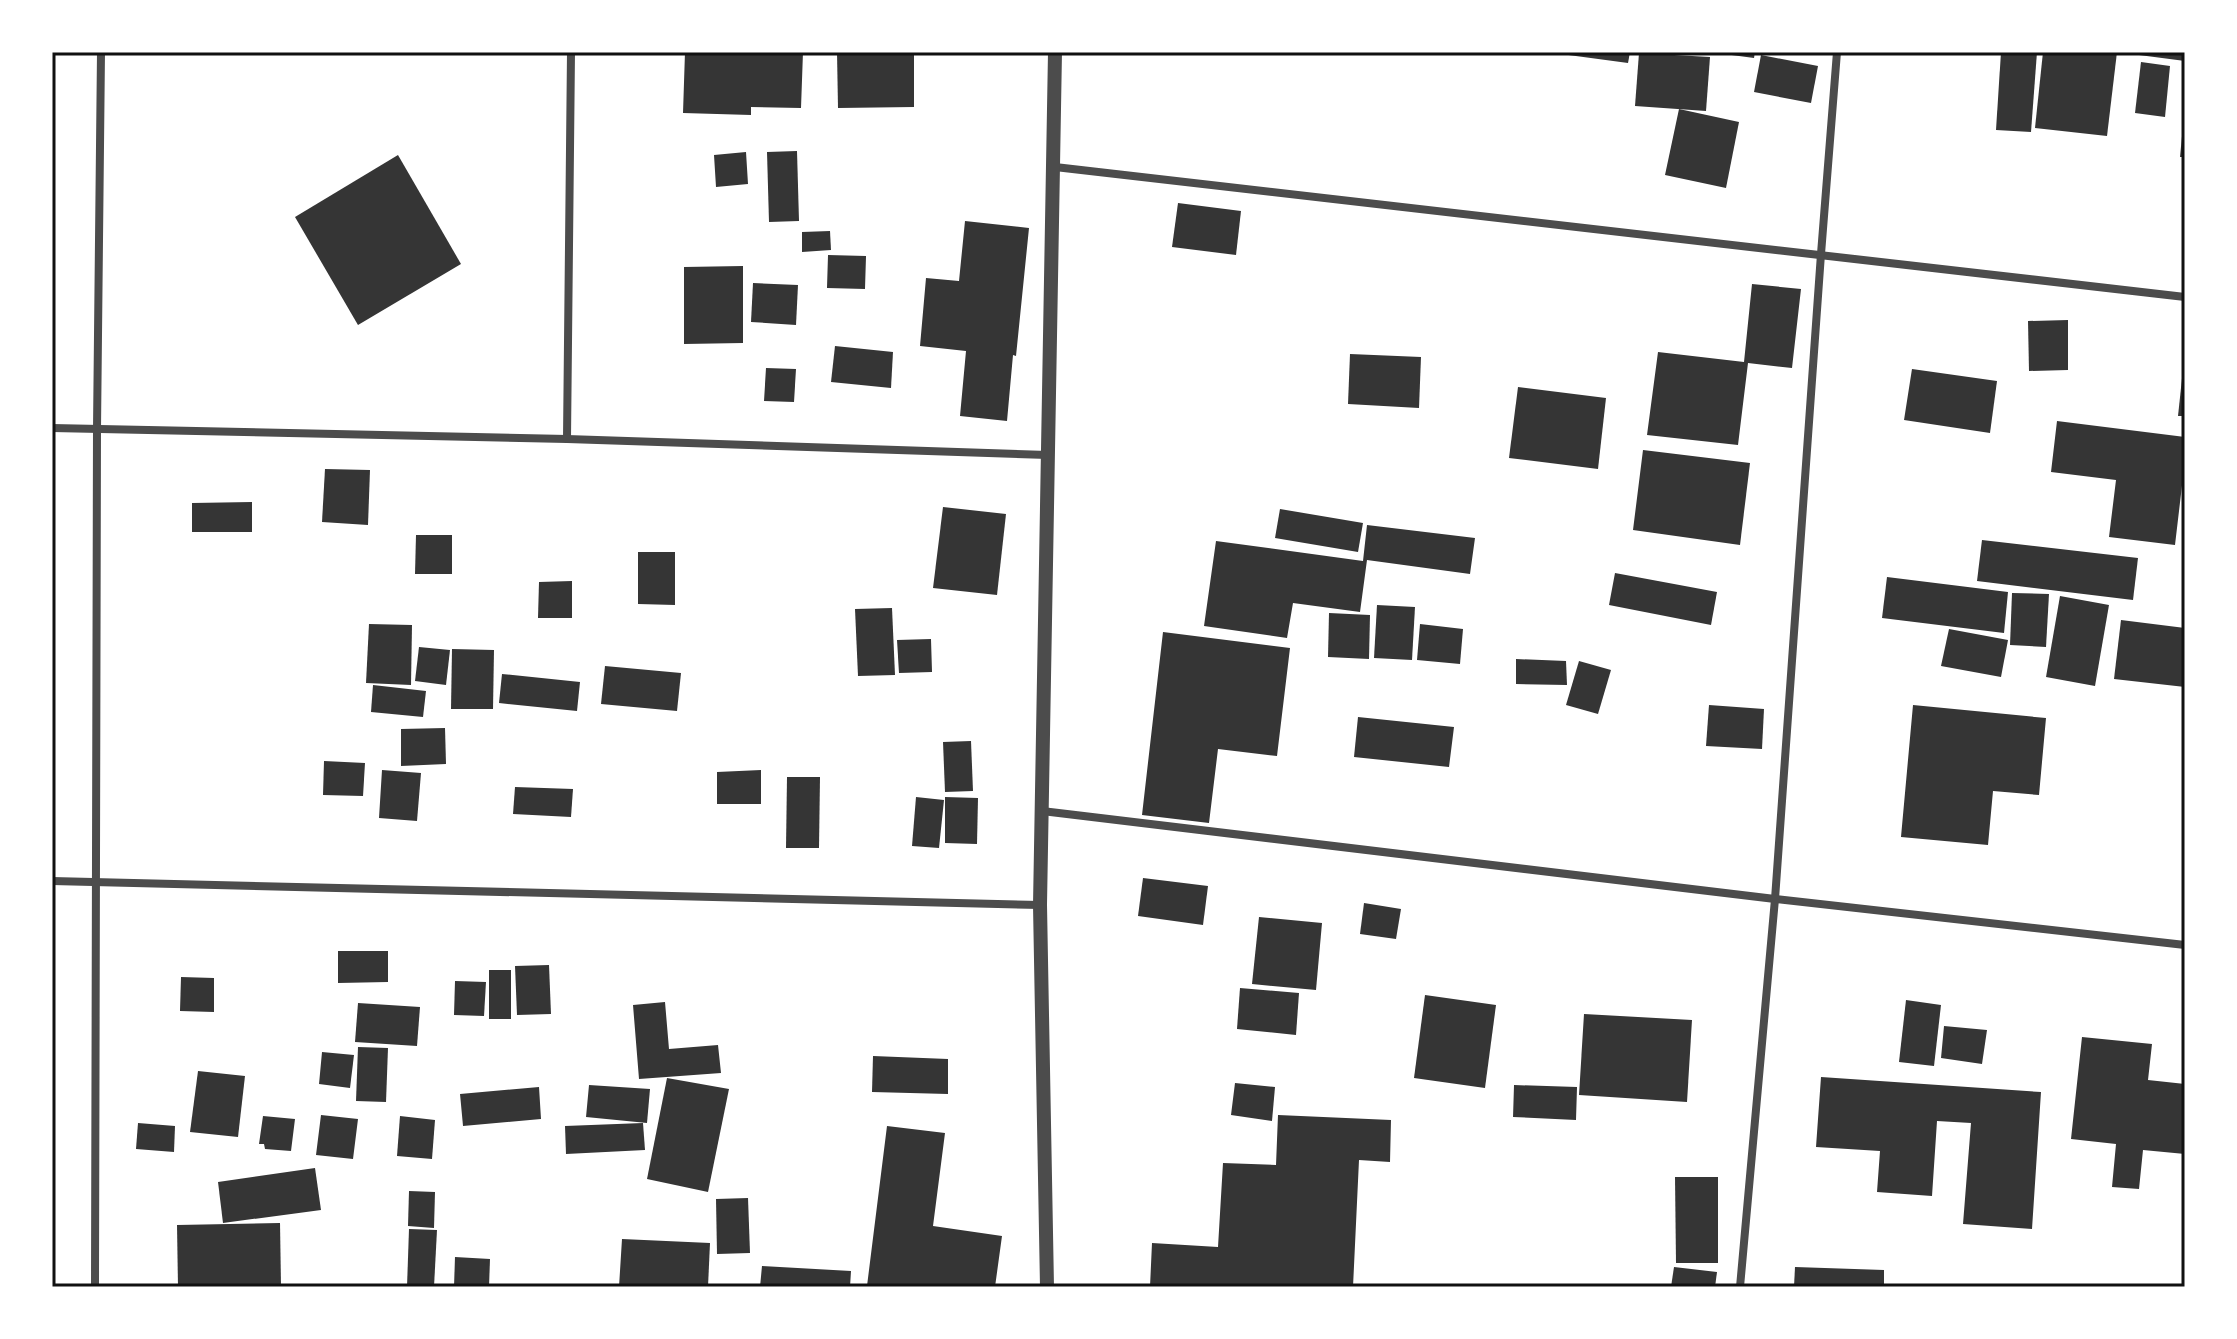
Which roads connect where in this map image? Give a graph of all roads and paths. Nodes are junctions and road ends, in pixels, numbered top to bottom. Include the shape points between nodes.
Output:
1 (101, 52) edge
2 (571, 52) edge
3 (1055, 52) edge
4 (1837, 52) edge
5 (1055, 167) junction
6 (1821, 254) junction
7 (2185, 297) edge
8 (52, 428) edge
9 (97, 429) junction
10 (567, 439) junction
11 (1048, 455) junction
12 (1042, 811) junction
13 (52, 881) edge
14 (95, 881) junction
15 (1775, 899) junction
16 (1040, 905) junction
17 (2185, 945) edge
18 (95, 1287) edge
19 (1047, 1287) edge
20 (1740, 1287) edge

1 - 9 street
2 - 10 street
3 - 5 street
4 - 6 street
5 - 6 street
5 - 11 street
6 - 7 street
6 - 15 street
8 - 9 street
9 - 10 street
9 - 14 street
10 - 11 street
11 - 12 street
12 - 15 street
12 - 16 street
13 - 14 street
14 - 16 street
14 - 18 street
15 - 17 street
15 - 20 street
16 - 19 street

